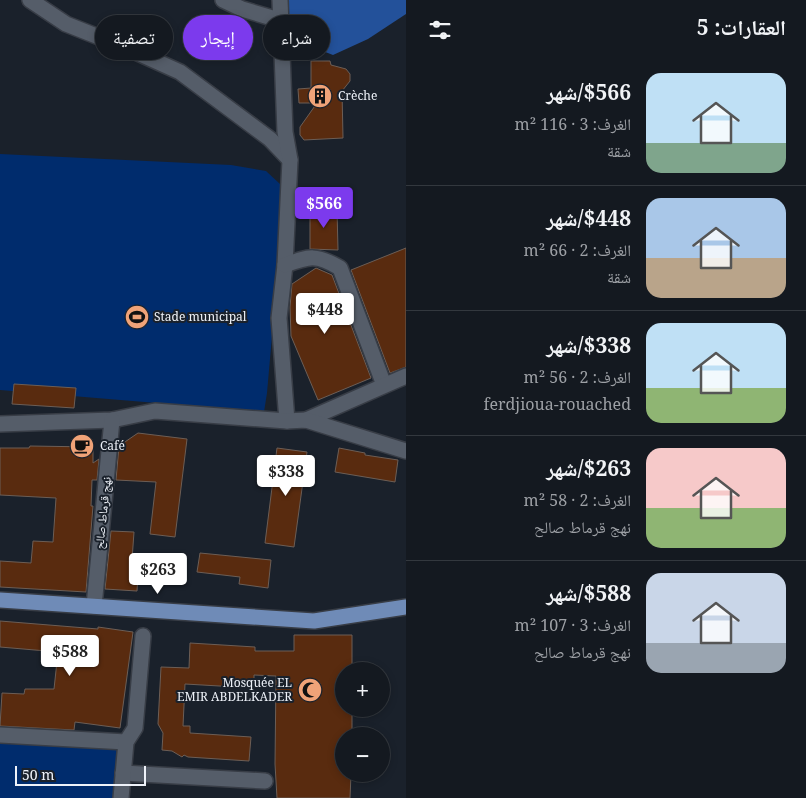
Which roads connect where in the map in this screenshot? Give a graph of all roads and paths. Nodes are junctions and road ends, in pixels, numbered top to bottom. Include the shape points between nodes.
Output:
1 (30, 0) edge
2 (223, 0) edge
3 (280, 0) edge
4 (263, 15) edge
5 (281, 15) edge
6 (283, 60) edge
7 (290, 160) junction
8 (285, 266) junction
9 (406, 376) edge
10 (384, 385) junction
11 (112, 420) junction
12 (306, 420) junction
13 (287, 421) junction
14 (0, 424) edge
15 (406, 451) edge
16 (0, 600) edge
17 (94, 606) junction
18 (406, 607) edge
19 (143, 636) dead end
20 (0, 735) edge
21 (126, 742) junction
22 (124, 773) junction
23 (265, 781) dead end
24 (122, 798) edge

1 - 7 street via 66,24 180,72 270,139
2 - 4 street
3 - 5 street
6 - 7 street via 285,132
7 - 8 street
8 - 10 street via 306,258 324,258 340,268
8 - 13 street via 280,318
9 - 10 street
10 - 12 street
11 - 13 street via 155,412
11 - 14 street
11 - 17 street, نهج قرماط صالح
12 - 13 street
12 - 15 street
16 - 17 main road
17 - 18 main road via 314,621
19 - 21 street via 135,728
20 - 21 street
21 - 22 street
22 - 23 street
22 - 24 street

